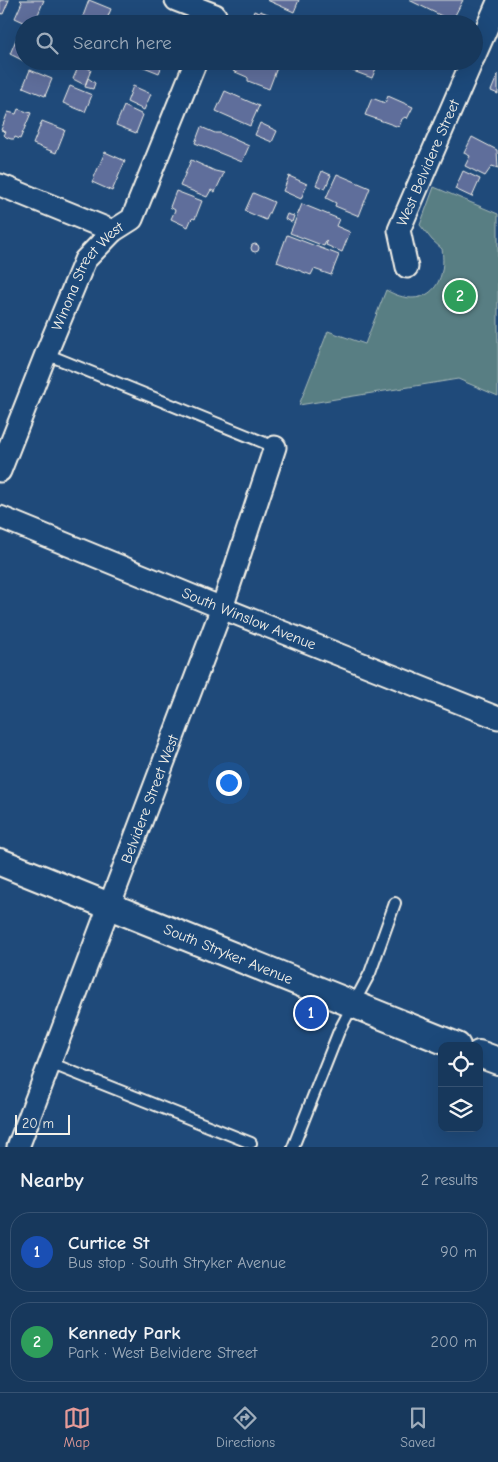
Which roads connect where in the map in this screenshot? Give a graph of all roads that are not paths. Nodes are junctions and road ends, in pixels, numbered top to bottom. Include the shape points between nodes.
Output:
1 (176, 0) edge
2 (498, 2) edge
3 (216, 13) edge
4 (483, 36) edge
5 (192, 70) edge
6 (468, 70) edge
7 (0, 185) edge
8 (112, 231) junction
9 (407, 266) dead end
10 (46, 354) junction
11 (275, 447) joint
12 (0, 471) edge
13 (0, 517) edge
14 (222, 608) junction
15 (498, 718) edge
16 (0, 862) edge
17 (395, 903) dead end
18 (110, 906) junction
19 (352, 1005) junction
20 (448, 1042) edge
21 (483, 1056) edge
22 (498, 1062) edge
23 (50, 1063) junction
24 (251, 1143) dead end
25 (18, 1147) edge
26 (293, 1147) edge

1 - 3 street
2 - 4 street
5 - 8 street, Winona Street West via 132,219
6 - 9 street, West Belvidere Street via 399,230
7 - 8 street
8 - 10 street, Winona Street West via 85,260
10 - 11 lane
10 - 12 street, Winona Street West
11 - 14 street, Belvidere Street West
13 - 14 street, South Winslow Avenue
14 - 15 street, South Winslow Avenue
14 - 18 street, Belvidere Street West
16 - 18 street, South Stryker Avenue
17 - 19 lane via 370,973
18 - 19 street, South Stryker Avenue
18 - 23 street, Belvidere Street West
19 - 20 street, South Stryker Avenue
19 - 26 lane
21 - 22 street
23 - 24 lane
23 - 25 street, Belvidere Street West

